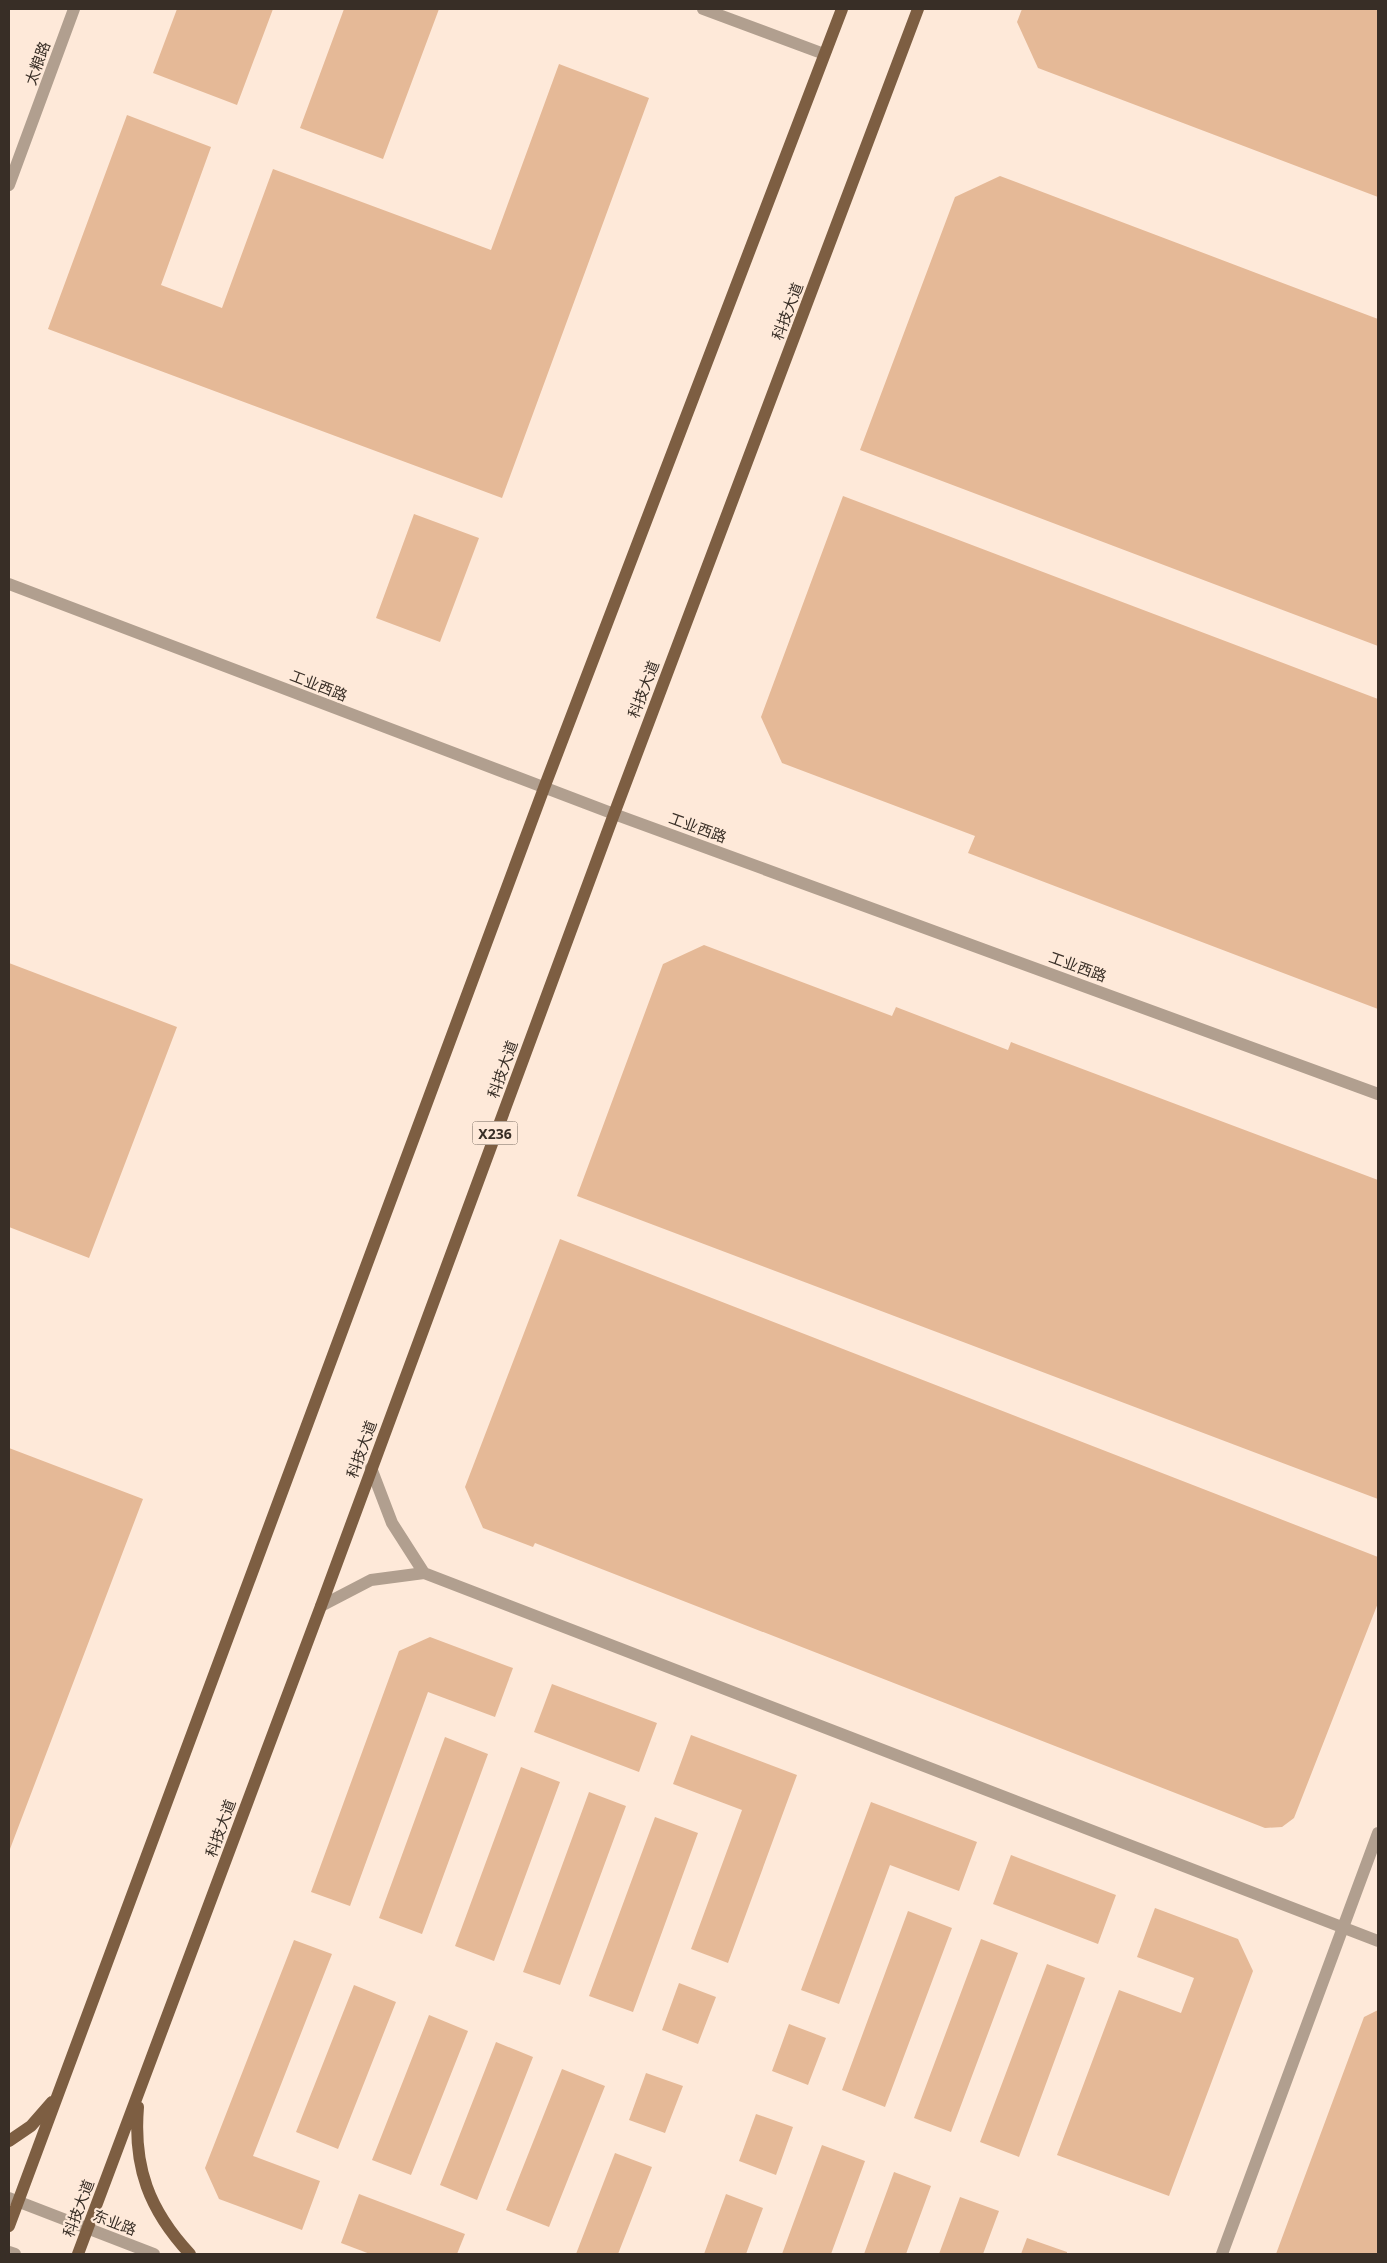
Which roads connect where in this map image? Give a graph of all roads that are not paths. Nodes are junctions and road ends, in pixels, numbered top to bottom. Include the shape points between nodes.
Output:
1 (74, 9) edge
2 (704, 9) edge
3 (842, 9) edge
4 (917, 11) edge
5 (824, 54) junction
6 (9, 185) edge
7 (9, 584) edge
8 (544, 788) junction
9 (614, 814) junction
10 (1378, 1094) edge
11 (372, 1468) junction
12 (424, 1573) junction
13 (320, 1606) junction
14 (1378, 1833) edge
15 (1343, 1927) junction
16 (1378, 1941) edge
17 (147, 2072) junction
18 (61, 2087) junction
19 (9, 2141) edge
20 (14, 2200) edge
21 (9, 2226) edge
22 (88, 2229) junction
23 (9, 2252) edge
24 (15, 2254) edge
25 (78, 2254) edge
26 (154, 2254) edge
27 (190, 2254) edge
28 (1222, 2254) edge

1 - 6 street, 太粮路
2 - 5 street
3 - 5 main road
4 - 9 main road, 科技大道 / X236
5 - 8 main road
7 - 8 street, 工业西路
8 - 9 street, 工业西路
8 - 18 main road
9 - 10 street, 工业西路
9 - 11 main road, 科技大道 / X236
11 - 12 street via 392,1523
11 - 13 main road, 科技大道 / X236
12 - 13 street via 371,1580
12 - 15 street
13 - 17 main road, 科技大道 / X236
14 - 15 street
15 - 16 street
15 - 28 street
17 - 22 main road, 科技大道 / X236
17 - 27 main road via 139,2099 136,2128 140,2166 156,2211
18 - 19 main road via 48,2108
18 - 20 main road
20 - 21 main road
20 - 22 street, 东业路
22 - 25 main road, 科技大道 / X236
22 - 26 street, 东业路
23 - 24 street

